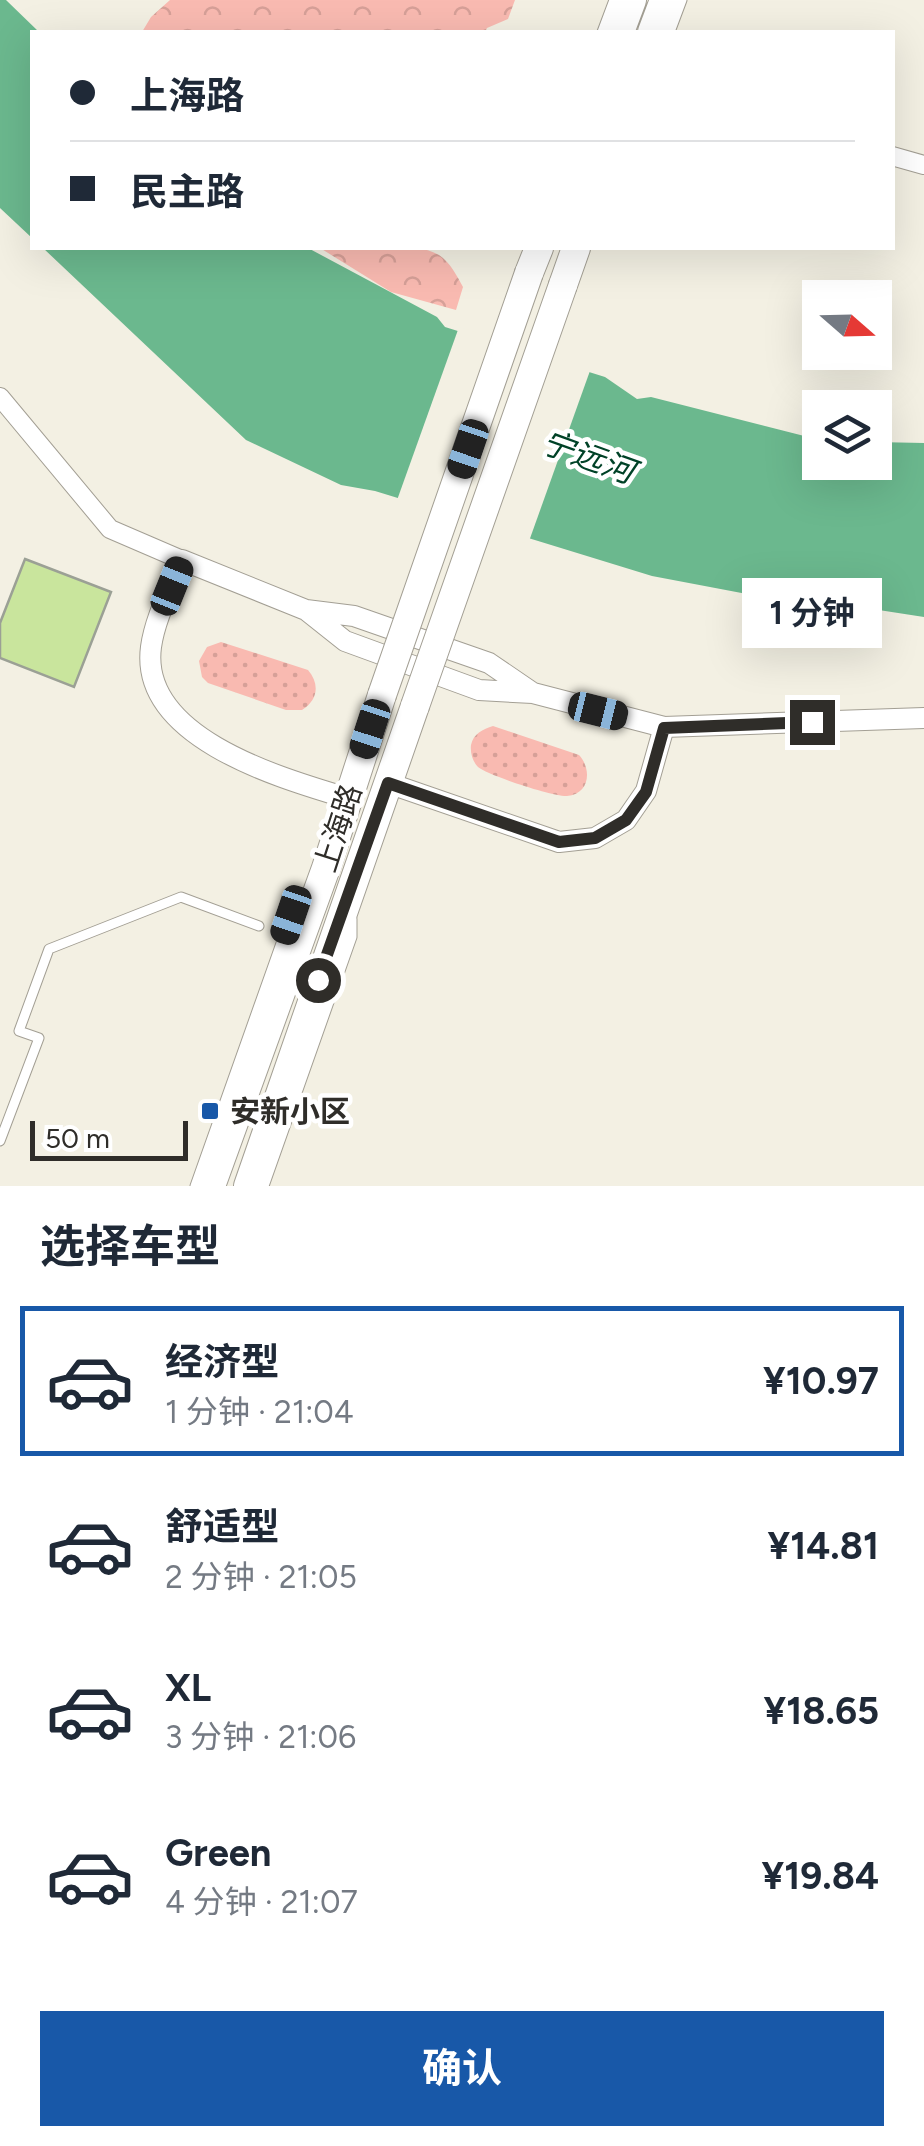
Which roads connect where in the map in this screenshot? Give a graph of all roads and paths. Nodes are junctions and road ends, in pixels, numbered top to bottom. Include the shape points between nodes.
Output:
1 (614, 0) edge
2 (632, 0) edge
3 (664, 0) edge
4 (682, 0) edge
5 (603, 30) edge
6 (621, 30) edge
7 (653, 30) edge
8 (671, 30) edge
9 (895, 157) edge
10 (924, 165) edge
11 (575, 250) edge
12 (534, 260) edge
13 (0, 397) edge
14 (182, 560) junction
15 (924, 718) edge
16 (664, 728) junction
17 (388, 783) junction
18 (347, 798) junction
19 (326, 868) junction
20 (354, 877) junction
21 (258, 926) dead end
22 (0, 1141) edge
23 (195, 1186) edge
24 (212, 1186) edge
25 (248, 1186) edge
26 (264, 1186) edge

1 - 5 lane
2 - 6 highway
3 - 7 highway
4 - 8 lane
9 - 10 street
11 - 17 highway, 上海路, bridge
12 - 18 highway, 上海路, bridge
13 - 14 street via 110,529
14 - 16 street via 306,610 354,616 489,663 534,693
14 - 18 street via 151,648 153,682 170,712 224,751
15 - 16 street
16 - 17 street via 646,792 626,820 595,838 559,842
17 - 20 highway, 上海路
18 - 19 highway, 上海路
19 - 23 lane via 291,915
19 - 24 highway, 上海路
20 - 25 highway, 上海路
20 - 26 lane via 352,936
21 - 22 lane via 181,897 49,949 19,1031 39,1038

